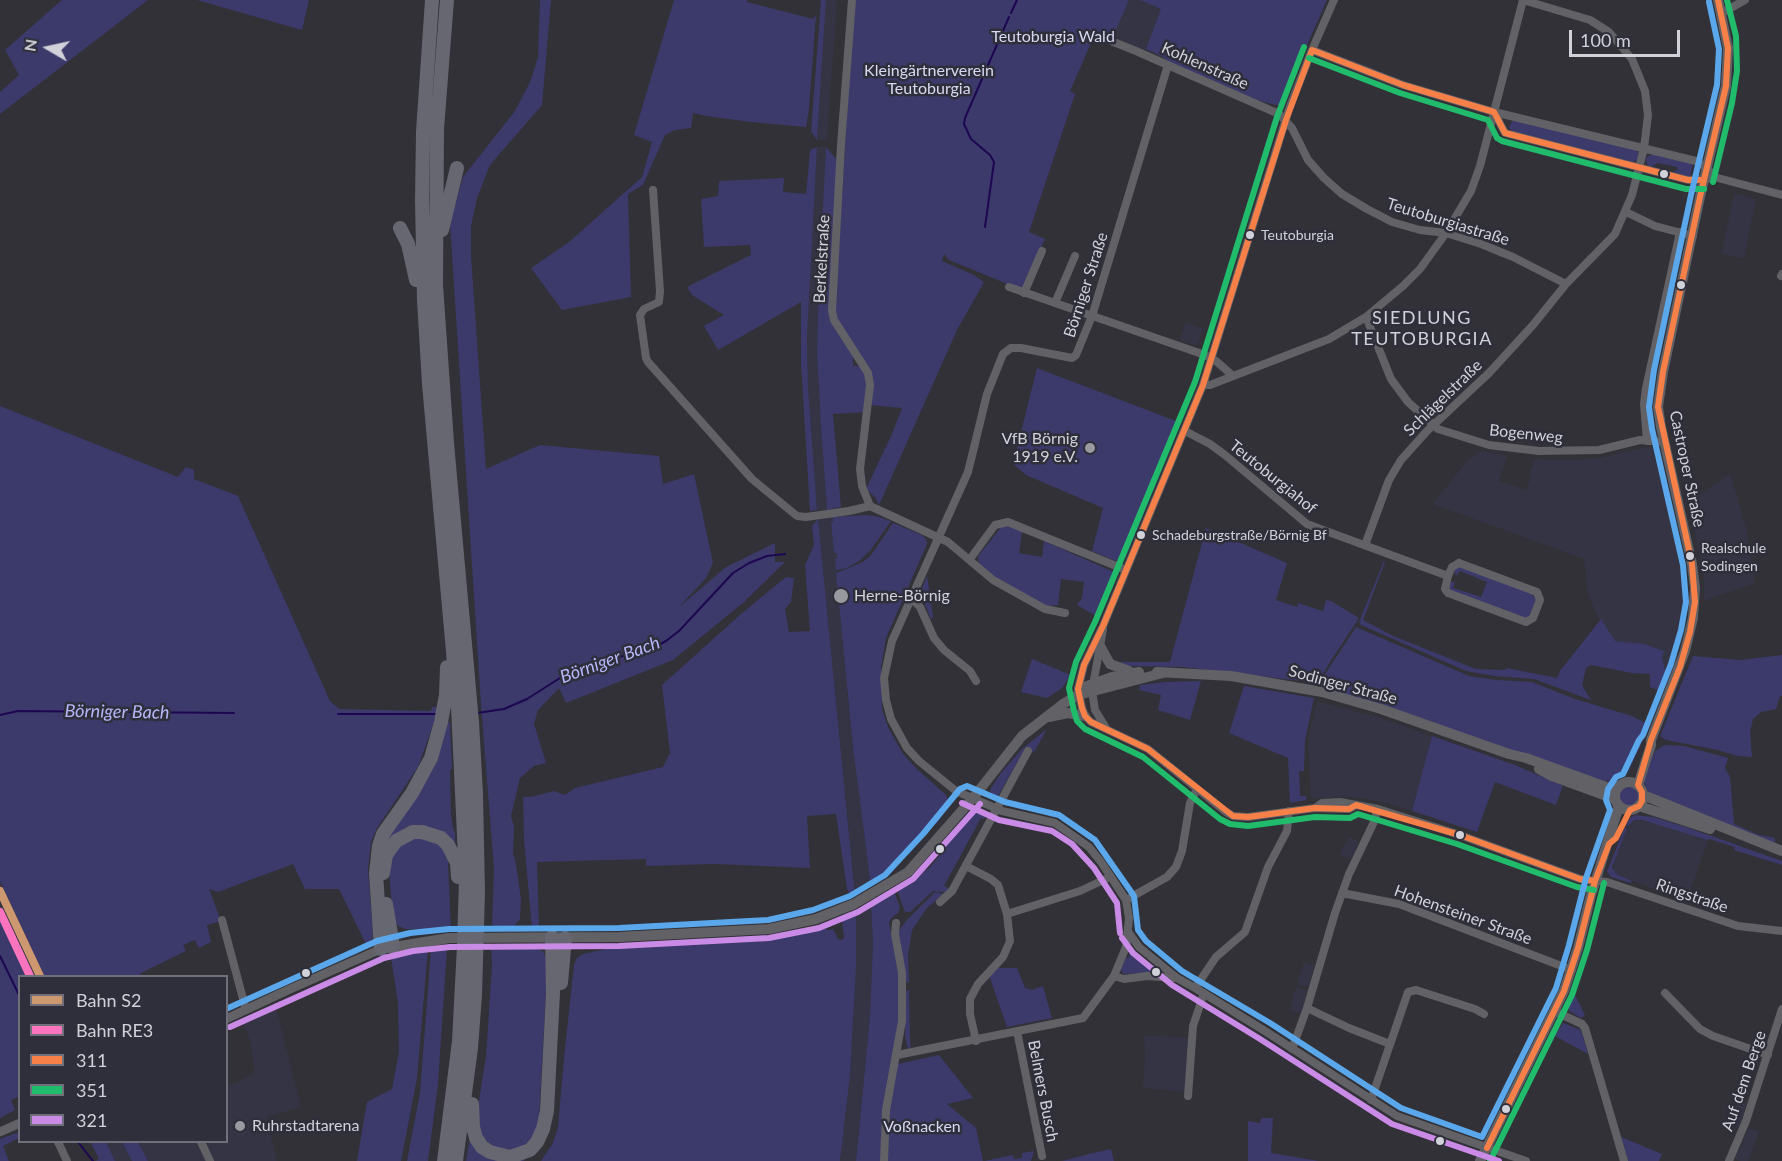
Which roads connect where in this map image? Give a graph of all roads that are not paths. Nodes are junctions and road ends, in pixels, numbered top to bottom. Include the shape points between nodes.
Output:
1 (432, 0) edge
2 (447, 0) edge
3 (852, 0) edge
4 (1334, 0) edge
5 (1523, 0) edge
6 (1718, 0) edge
7 (1745, 0) edge
8 (1722, 13) junction
9 (1111, 41) dead end
10 (1312, 50) junction
11 (1168, 65) junction
12 (1494, 111) junction
13 (1286, 120) junction
14 (1644, 148) junction
15 (1640, 167) junction
16 (457, 168) dead end
17 (1708, 175) junction
18 (653, 189) dead end
19 (1782, 195) edge
20 (1626, 212) junction
21 (400, 228) dead end
22 (1680, 232) junction
23 (1446, 233) junction
24 (1693, 236) junction
25 (1042, 251) dead end
26 (1075, 256) dead end
27 (1566, 284) junction
28 (436, 285) junction
29 (1009, 287) dead end
30 (1024, 293) junction
31 (1055, 303) junction
32 (1092, 316) junction
33 (1366, 317) junction
34 (427, 353) junction
35 (1213, 358) junction
36 (1233, 376) junction
37 (1203, 385) junction
38 (1433, 425) junction
39 (1661, 427) junction
40 (1185, 431) junction
41 (1644, 438) junction
42 (1664, 442) junction
43 (870, 506) junction
44 (938, 537) junction
45 (1365, 545) junction
46 (970, 559) junction
47 (1126, 570) junction
48 (1448, 576) junction
49 (911, 598) junction
50 (1065, 613) dead end
51 (1103, 626) junction
52 (1100, 646) junction
53 (1133, 673) junction
54 (1163, 673) junction
55 (976, 681) dead end
56 (1092, 687) junction
57 (1078, 692) junction
58 (457, 706) junction
59 (1045, 717) junction
60 (1085, 717) junction
61 (1106, 728) junction
62 (1028, 751) dead end
63 (1197, 789) junction
64 (970, 797) junction
65 (1629, 797) junction
66 (997, 809) junction
67 (1378, 809) junction
68 (1289, 811) junction
69 (1782, 851) edge
70 (966, 866) junction
71 (1110, 877) junction
72 (1595, 881) junction
73 (1342, 893) junction
74 (1126, 900) junction
75 (940, 902) dead end
76 (1007, 914) junction
77 (222, 920) dead end
78 (896, 923) dead end
79 (469, 925) junction
80 (1782, 931) edge
81 (1129, 933) junction
82 (559, 938) junction
83 (471, 946) junction
84 (387, 948) junction
85 (1572, 970) junction
86 (1114, 976) junction
87 (1177, 978) junction
88 (1195, 988) junction
89 (1204, 993) junction
90 (1665, 993) dead end
91 (1307, 1008) junction
92 (1782, 1009) edge
93 (246, 1010) junction
94 (1554, 1011) junction
95 (1484, 1014) dead end
96 (228, 1019) edge
97 (1017, 1031) junction
98 (976, 1041) junction
99 (1390, 1044) junction
100 (471, 1048) junction
101 (1292, 1049) junction
102 (897, 1055) junction
103 (1768, 1055) junction
104 (1188, 1096) dead end
105 (1371, 1100) junction
106 (18, 1124) edge
107 (0, 1132) edge
108 (58, 1143) edge
109 (201, 1143) edge
110 (1487, 1148) junction
111 (1042, 1156) dead end
112 (67, 1161) edge
113 (210, 1161) edge
114 (444, 1161) edge
115 (456, 1161) edge
116 (528, 1161) edge
117 (884, 1161) edge
118 (1480, 1161) edge
119 (1526, 1161) edge
120 (1624, 1161) edge
121 (1729, 1161) edge

1 - 34 highway via 422,200
2 - 28 highway via 437,129
3 - 43 street, Berkelstraße via 832,311 868,373 860,477
4 - 10 street
5 - 12 street
5 - 14 street, Schlägelstraße via 1581,16 1609,32 1622,45 1639,71 1645,91 1648,115
6 - 8 main road, Castroper Straße
7 - 8 street
8 - 17 main road, Castroper Straße via 1728,70
9 - 11 street, Kohlenstraße
10 - 12 street via 1403,85
10 - 13 street
11 - 13 street, Kohlenstraße
11 - 32 street, Börniger Straße
12 - 14 street
12 - 15 street via 1505,133
12 - 23 street via 1471,191
13 - 23 street, Teutoburgiastraße via 1308,160 1342,194 1392,222
13 - 35 street
14 - 15 street, Schlägelstraße
14 - 17 street via 1696,161
15 - 17 street via 1688,180
15 - 20 street, Schlägelstraße
16 - 28 highway via 444,217 442,261
17 - 19 street
17 - 24 main road, Castroper Straße
18 - 43 street via 660,291 659,302 640,315 648,362 752,479 797,516
20 - 22 street via 1655,226
20 - 27 street, Schlägelstraße via 1615,234
21 - 34 highway via 416,274 419,327
22 - 24 street
22 - 41 street, Castroper Straße via 1646,388
23 - 27 street, Teutoburgiastraße via 1513,257
23 - 33 street via 1414,275
24 - 39 main road, Castroper Straße via 1659,394
25 - 30 street
26 - 31 street
27 - 38 street, Schlägelstraße via 1489,373
28 - 58 highway via 447,443
29 - 30 street
30 - 31 street
31 - 32 street
32 - 35 street
32 - 44 street, Börniger Straße via 1072,358 1021,348 1011,348 1003,354 987,394 968,472
33 - 36 street via 1316,345
33 - 38 street, Bogenweg via 1391,379
34 - 58 highway via 448,600 443,619 447,678
35 - 36 street
35 - 37 street
36 - 37 street
37 - 40 street
38 - 41 street, Bogenweg via 1473,441 1539,451 1599,450
38 - 45 street, Schlägelstraße via 1394,472
39 - 41 street, Bogenweg
39 - 42 main road, Castroper Straße
40 - 45 street, Teutoburgiahof via 1225,455 1307,524
40 - 47 street
41 - 42 street, Bogenweg
42 - 65 main road, Castroper Straße via 1691,556 1695,602 1685,651
43 - 44 street
44 - 46 street
44 - 49 street
45 - 48 street, Teutoburgiahof
46 - 47 street via 995,525 1008,522
46 - 50 street via 993,580 1045,609
47 - 51 street
48 - 48 street via 1448,593 1526,622 1533,618 1540,600 1537,592 1459,563
49 - 55 street via 920,607 934,638
49 - 64 street via 892,641 884,678 891,719 919,761 952,789
51 - 52 street
51 - 57 street via 1084,665
52 - 53 main road via 1110,664
52 - 56 street
53 - 54 main road, Sodinger Straße
53 - 56 main road, Sodinger Straße
54 - 56 main road, Sodinger Straße
54 - 65 main road, Sodinger Straße via 1231,676 1313,690 1381,709 1509,754 1552,776
56 - 57 main road, Sodinger Straße
56 - 61 street via 1095,710
57 - 59 main road, Sodinger Straße
57 - 60 street
57 - 64 main road, Sodinger Straße via 1046,708 1022,727
58 - 79 highway via 465,722
58 - 84 highway via 441,722 423,775 389,824 379,846 376,873
59 - 60 main road via 1068,713
59 - 64 main road, Sodinger Straße via 1022,736
60 - 61 street, Ringstraße
61 - 63 street, Ringstraße via 1148,749
62 - 66 street
63 - 68 street, Ringstraße via 1233,816
63 - 74 street via 1190,803 1176,867 1167,877
64 - 66 street
64 - 82 main road, Sodinger Straße via 908,872 854,904 816,919 786,927
65 - 69 main road, Sodinger Straße
65 - 72 main road, Castroper Straße
66 - 70 street
66 - 71 street via 1044,819 1064,828 1089,847
67 - 68 street, Ringstraße via 1350,802 1326,802 1315,808
67 - 72 street, Ringstraße
67 - 73 street
68 - 88 street via 1287,831 1268,867 1245,932 1216,957
70 - 75 street via 952,891
70 - 76 street via 994,881
71 - 74 street
71 - 76 street via 1080,891
72 - 80 street, Ringstraße via 1635,890 1738,926
72 - 85 main road, Castroper Straße
73 - 85 street, Hohensteiner Straße via 1398,904
73 - 91 street
74 - 81 street
76 - 98 street via 1009,947 970,999
77 - 93 street
78 - 102 street via 903,996
79 - 83 highway
79 - 84 highway via 459,904 453,851 441,838 412,832 391,847 384,864
81 - 86 street
81 - 87 street via 1139,947
82 - 84 main road, Sodinger Straße via 449,938
82 - 100 highway via 547,1111 543,1129 530,1150 500,1156 482,1147 476,1138
82 - 116 highway via 550,1119 543,1143
83 - 100 highway
83 - 114 highway
84 - 93 street, Sodinger Straße
85 - 94 main road, Castroper Straße
86 - 87 street
86 - 97 street via 1083,1018
87 - 88 street
88 - 89 street
89 - 101 street
89 - 104 street via 1193,1026
90 - 103 street via 1700,1029
91 - 99 street
91 - 101 street
92 - 103 street, Auf dem Berge
93 - 96 street, Sodinger Straße
94 - 110 main road, Castroper Straße
94 - 120 street via 1586,1028
95 - 99 street via 1412,990 1406,996
97 - 98 street
97 - 111 street, Belmers Busch
98 - 102 street
99 - 105 street
100 - 115 highway
101 - 105 street
102 - 117 street via 886,1110
103 - 121 street, Auf dem Berge
105 - 110 street via 1408,1122
106 - 107 street
108 - 112 street
109 - 113 street
110 - 118 main road, Castroper Straße
110 - 119 street

